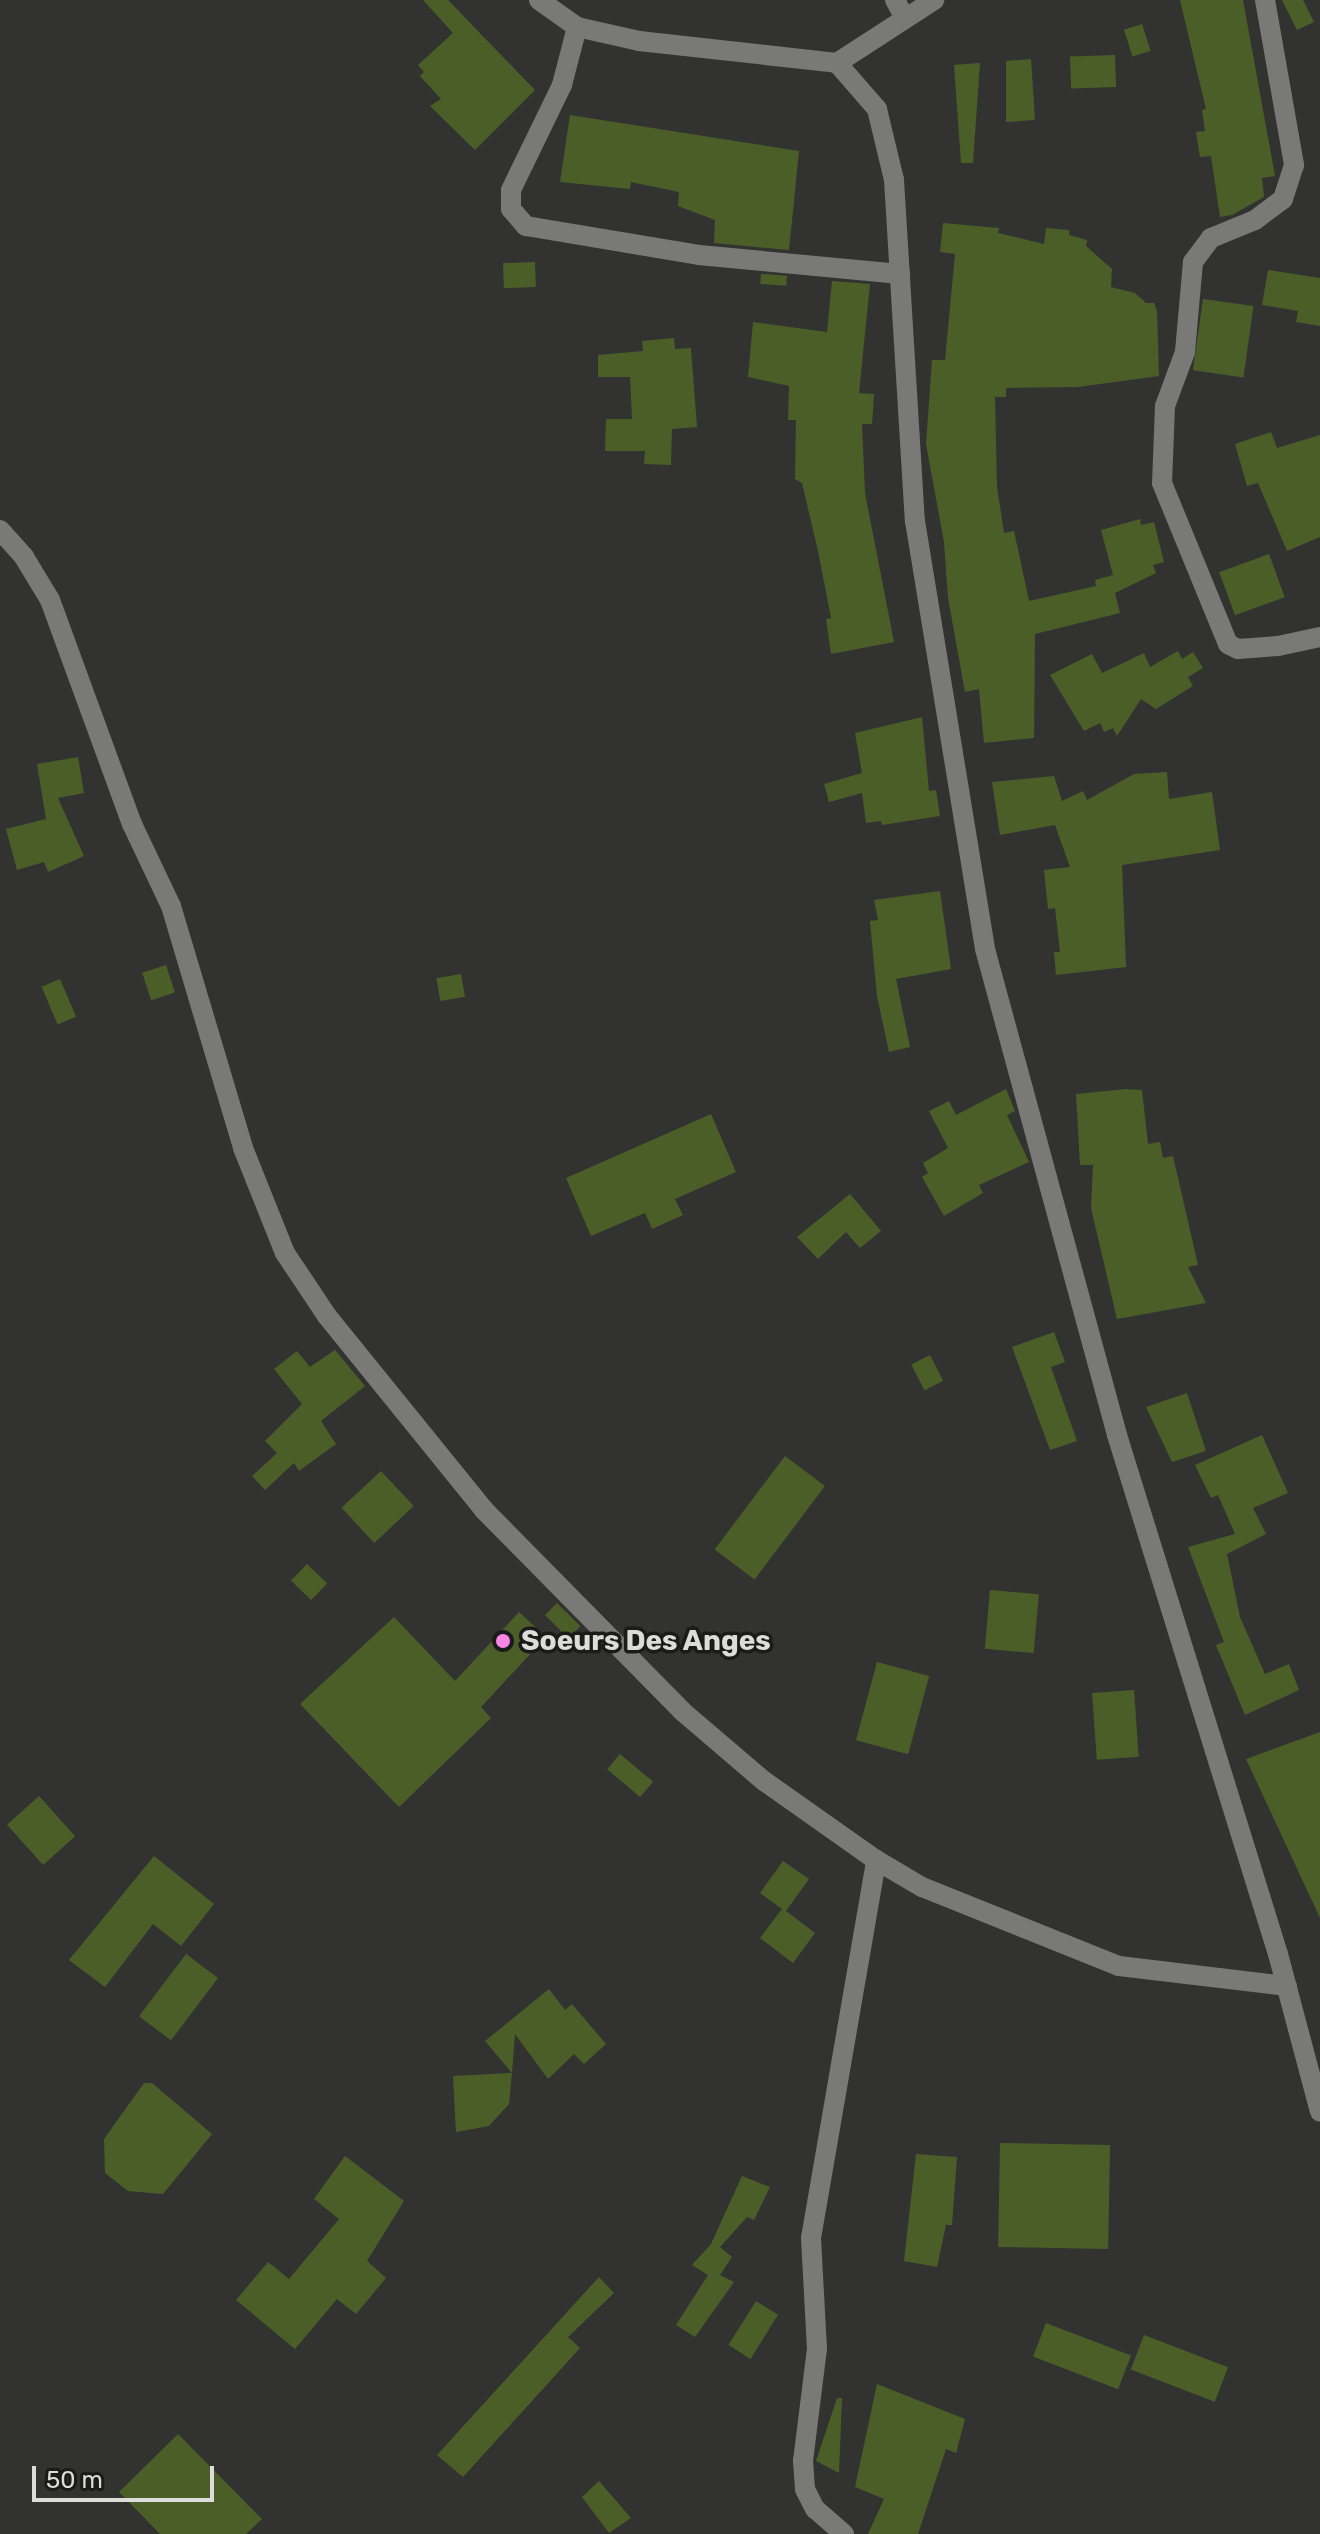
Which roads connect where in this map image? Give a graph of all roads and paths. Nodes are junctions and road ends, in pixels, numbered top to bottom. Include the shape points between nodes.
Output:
1 (539, 0) edge
2 (934, 0) edge
3 (1265, 0) edge
4 (900, 9) edge
5 (577, 27) junction
6 (837, 63) junction
7 (900, 274) junction
8 (0, 530) edge
9 (1320, 637) edge
10 (876, 1860) junction
11 (1287, 1986) junction
12 (1319, 2102) edge
13 (844, 2534) edge

1 - 5 street
2 - 4 street
3 - 9 street via 1294,165 1283,199 1255,220 1211,238 1193,262 1185,352 1165,406 1162,483 1228,644 1238,649 1278,646
4 - 6 street
5 - 6 street via 639,41
5 - 7 street via 562,85 511,190 511,209 526,226 699,255
6 - 7 street via 877,109 894,180
7 - 11 street via 915,521 985,949 1117,1435
8 - 10 street via 50,600 132,824 171,906 243,1148 285,1253 327,1316 484,1510 682,1711 764,1781
10 - 11 street via 963,1905 1119,1966
10 - 13 street via 811,2238 817,2349 803,2461 805,2489 815,2509
11 - 12 street

